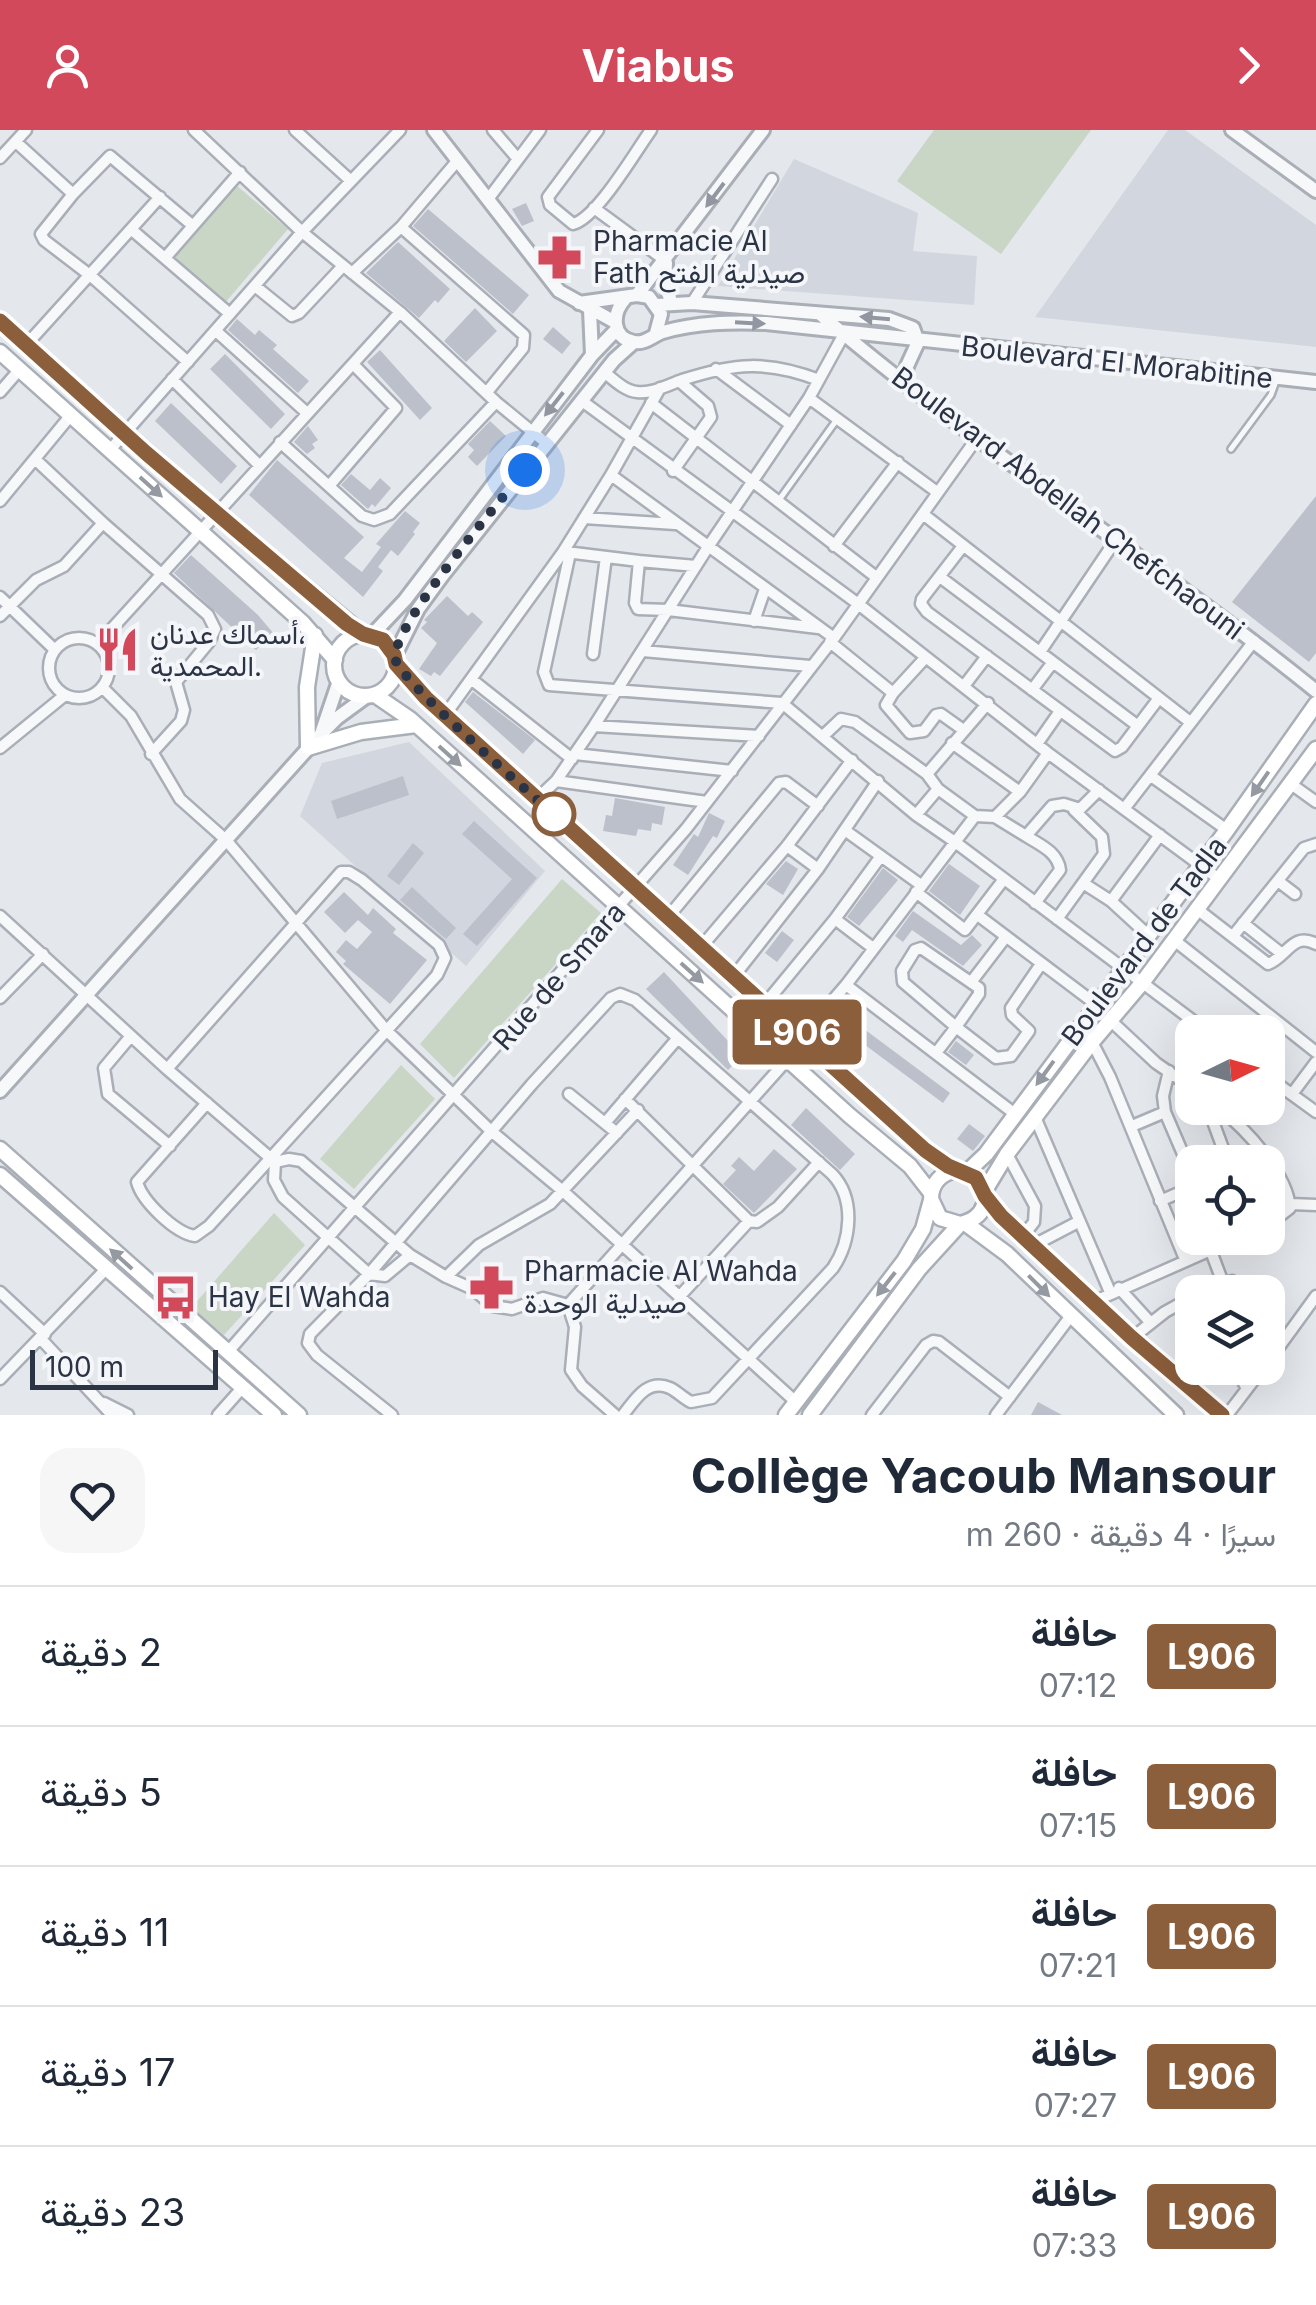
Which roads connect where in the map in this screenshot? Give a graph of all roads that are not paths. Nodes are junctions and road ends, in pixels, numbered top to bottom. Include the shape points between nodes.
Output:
1 (26, 130) edge
2 (194, 130) edge
3 (295, 130) edge
4 (400, 130) edge
5 (434, 130) edge
6 (493, 130) edge
7 (540, 130) edge
8 (598, 130) edge
9 (651, 130) edge
10 (764, 130) edge
11 (1232, 130) edge
12 (16, 142) junction
13 (0, 158) edge
14 (517, 158) junction
15 (458, 160) junction
16 (240, 172) junction
17 (772, 180) dead end
18 (351, 181) junction
19 (1316, 191) edge
20 (72, 194) junction
21 (160, 197) junction
22 (489, 198) junction
23 (594, 208) junction
24 (192, 224) junction
25 (401, 227) junction
26 (132, 230) junction
27 (302, 232) junction
28 (166, 258) junction
29 (666, 261) junction
30 (347, 270) junction
31 (91, 276) junction
32 (256, 286) junction
33 (631, 297) junction
34 (692, 303) junction
35 (576, 304) junction
36 (664, 305) junction
37 (590, 310) junction
38 (400, 312) junction
39 (230, 314) junction
40 (820, 314) junction
41 (0, 321) edge
42 (616, 326) junction
43 (216, 331) junction
44 (656, 333) junction
45 (844, 334) junction
46 (634, 342) junction
47 (918, 342) junction
48 (26, 344) junction
49 (0, 352) edge
50 (592, 355) junction
51 (188, 362) junction
52 (353, 364) junction
53 (716, 369) junction
54 (20, 370) junction
55 (604, 372) junction
56 (1277, 378) junction
57 (172, 379) junction
58 (819, 380) junction
59 (679, 381) junction
60 (1316, 382) edge
61 (904, 383) junction
62 (660, 388) junction
63 (0, 392) edge
64 (486, 392) junction
65 (810, 398) junction
66 (582, 401) junction
67 (496, 402) junction
68 (651, 404) junction
69 (308, 413) junction
70 (71, 415) junction
71 (838, 418) junction
72 (792, 425) junction
73 (533, 432) junction
74 (124, 433) junction
75 (977, 438) junction
76 (631, 440) junction
77 (697, 440) junction
78 (280, 442) junction
79 (546, 443) junction
80 (1232, 449) dead end
81 (110, 450) junction
82 (36, 460) junction
83 (898, 462) junction
84 (259, 464) junction
85 (673, 471) junction
86 (611, 475) junction
87 (754, 480) junction
88 (329, 486) junction
89 (936, 492) junction
90 (779, 500) junction
91 (0, 501) edge
92 (215, 512) junction
93 (731, 514) junction
94 (922, 514) junction
95 (584, 518) junction
96 (102, 523) junction
97 (676, 524) junction
98 (199, 530) junction
99 (1115, 541) junction
100 (834, 546) junction
101 (963, 546) junction
102 (708, 547) junction
103 (566, 552) junction
104 (606, 557) junction
105 (638, 561) junction
106 (696, 566) junction
107 (160, 572) junction
108 (876, 577) junction
109 (940, 577) junction
110 (765, 589) junction
111 (5, 601) edge
112 (858, 604) junction
113 (668, 610) junction
114 (0, 616) edge
115 (1062, 620) junction
116 (754, 621) junction
117 (818, 628) junction
118 (315, 635) junction
119 (368, 635) junction
120 (832, 640) junction
121 (1254, 641) junction
122 (98, 644) junction
123 (55, 650) junction
124 (643, 651) junction
125 (1040, 652) junction
126 (593, 654) dead end
127 (926, 656) junction
128 (987, 656) junction
129 (335, 660) junction
130 (395, 660) junction
131 (1053, 662) junction
132 (810, 666) junction
133 (471, 679) junction
134 (339, 681) junction
135 (964, 686) junction
136 (102, 688) junction
137 (618, 689) junction
138 (1032, 690) junction
139 (1316, 691) edge
140 (893, 693) junction
141 (65, 695) junction
142 (371, 696) junction
143 (1159, 698) junction
144 (782, 704) junction
145 (988, 704) junction
146 (1316, 704) edge
147 (1060, 711) junction
148 (446, 714) junction
149 (1190, 722) junction
150 (416, 725) junction
151 (594, 726) junction
152 (1138, 726) junction
153 (962, 729) junction
154 (322, 734) junction
155 (759, 736) junction
156 (823, 736) junction
157 (952, 743) junction
158 (1037, 744) junction
159 (0, 748) edge
160 (308, 748) junction
161 (1316, 749) edge
162 (1048, 753) junction
163 (151, 754) junction
164 (573, 756) junction
165 (852, 760) junction
166 (732, 771) junction
167 (927, 774) junction
168 (1151, 776) junction
169 (556, 781) junction
170 (878, 781) junction
171 (1291, 784) junction
172 (938, 790) junction
173 (1099, 790) junction
174 (1020, 792) junction
175 (537, 799) junction
176 (707, 802) junction
177 (1316, 802) edge
178 (818, 806) junction
179 (1124, 808) junction
180 (1074, 810) junction
181 (916, 816) junction
182 (976, 816) junction
183 (995, 817) junction
184 (1228, 830) junction
185 (846, 831) junction
186 (1160, 835) junction
187 (1026, 836) junction
188 (226, 840) junction
189 (956, 842) junction
190 (1316, 844) edge
191 (787, 846) junction
192 (882, 856) junction
193 (1200, 864) junction
194 (818, 869) junction
195 (1004, 879) junction
196 (1218, 879) junction
197 (1278, 881) junction
198 (1084, 883) junction
199 (637, 887) junction
200 (918, 888) junction
201 (1295, 894) dead end
202 (1111, 901) junction
203 (1035, 903) junction
204 (620, 908) junction
205 (1197, 909) junction
206 (0, 916) edge
207 (669, 916) junction
208 (979, 916) junction
209 (1057, 919) junction
210 (835, 920) junction
211 (294, 923) junction
212 (1243, 923) junction
213 (1148, 935) junction
214 (1232, 936) junction
215 (1005, 938) junction
216 (1174, 940) junction
217 (1316, 944) edge
218 (702, 946) junction
219 (873, 948) junction
220 (43, 954) junction
221 (1282, 954) junction
222 (1041, 964) junction
223 (1123, 970) junction
224 (734, 976) junction
225 (972, 981) junction
226 (1142, 983) junction
227 (846, 985) junction
228 (88, 994) junction
229 (0, 998) edge
230 (765, 1004) junction
231 (1097, 1005) junction
232 (1185, 1015) edge
233 (1110, 1020) junction
234 (956, 1027) junction
235 (1078, 1029) junction
236 (386, 1030) junction
237 (131, 1036) junction
238 (802, 1036) junction
239 (677, 1039) junction
240 (1092, 1042) junction
241 (1316, 1052) edge
242 (936, 1053) junction
243 (787, 1060) junction
244 (1316, 1062) edge
245 (167, 1068) junction
246 (1169, 1071) junction
247 (1175, 1075) edge
248 (1285, 1089) edge
249 (0, 1091) edge
250 (568, 1094) dead end
251 (1292, 1094) junction
252 (454, 1095) junction
253 (626, 1099) junction
254 (748, 1101) junction
255 (207, 1103) junction
256 (638, 1110) junction
257 (1166, 1112) junction
258 (1316, 1112) edge
259 (1015, 1114) junction
260 (1035, 1117) junction
261 (606, 1123) junction
262 (1215, 1125) edge
263 (1225, 1125) edge
264 (1243, 1125) edge
265 (1132, 1126) junction
266 (491, 1132) junction
267 (617, 1134) junction
268 (1218, 1134) junction
269 (1180, 1145) edge
270 (1222, 1145) edge
271 (170, 1146) junction
272 (0, 1148) edge
273 (1007, 1154) junction
274 (273, 1160) junction
275 (820, 1162) junction
276 (693, 1165) junction
277 (962, 1171) junction
278 (0, 1175) edge
279 (564, 1192) junction
280 (985, 1194) junction
281 (1175, 1194) edge
282 (931, 1196) junction
283 (1160, 1201) junction
284 (1291, 1204) junction
285 (1316, 1205) edge
286 (358, 1207) junction
287 (1285, 1215) edge
288 (749, 1220) junction
289 (1078, 1222) junction
290 (963, 1224) junction
291 (330, 1239) junction
292 (1028, 1241) junction
293 (396, 1242) junction
294 (622, 1244) junction
295 (410, 1255) junction
296 (1190, 1255) edge
297 (1185, 1259) junction
298 (107, 1268) junction
299 (369, 1274) junction
300 (446, 1278) junction
301 (1114, 1290) junction
302 (0, 1292) edge
303 (1316, 1296) edge
304 (678, 1297) junction
305 (1093, 1302) junction
306 (568, 1305) junction
307 (1175, 1307) edge
308 (1070, 1317) junction
309 (1150, 1322) junction
310 (1285, 1336) edge
311 (43, 1337) junction
312 (1132, 1338) junction
313 (227, 1354) junction
314 (750, 1360) junction
315 (0, 1379) edge
316 (1245, 1385) edge
317 (1250, 1385) edge
318 (242, 1388) junction
319 (1247, 1389) junction
320 (1010, 1396) junction
321 (103, 1402) junction
322 (796, 1402) junction
323 (624, 1414) edge
324 (112, 1415) edge
325 (128, 1415) edge
326 (218, 1415) edge
327 (274, 1415) edge
328 (300, 1415) edge
329 (392, 1415) edge
330 (786, 1415) edge
331 (810, 1415) edge
332 (872, 1415) edge
333 (996, 1415) edge
334 (1176, 1415) edge
335 (1225, 1415) edge

1 - 12 street
2 - 16 street
3 - 18 street
4 - 18 street
5 - 15 street
6 - 14 street
7 - 14 street
8 - 23 street via 548,201 576,224
9 - 23 street
10 -> 29 street
11 - 19 street
12 - 13 street
12 - 20 street
14 - 22 street
15 - 22 street
15 - 25 street
16 - 24 street
16 - 27 street
17 - 34 street
18 - 27 street
20 - 21 street via 110,156
20 - 31 street via 41,234
21 - 24 street
21 - 26 street
22 - 35 street
23 - 29 street
24 - 28 street
25 - 30 street
25 - 64 street via 524,335 522,348
26 - 28 street
26 - 31 street
27 - 30 street
27 - 32 street
28 - 39 street
29 - 33 street
29 - 36 street
30 - 32 street via 292,316
30 - 38 street
31 - 48 street
31 - 51 street
32 - 39 street
33 - 35 street
33 - 36 street
33 - 42 street via 615,314
34 - 36 street, Boulevard El Morabitine
34 - 40 street, Boulevard El Morabitine
35 - 37 street
36 - 44 street
37 - 42 street
37 - 50 street
38 - 52 street
38 - 64 street
39 - 43 street
40 - 45 street, Boulevard Abdellah Chefchaouni
47 -> 40 street, Boulevard El Morabitine via 914,328 902,322
41 - 48 main road
42 - 46 street
42 - 50 street
43 - 51 street
43 - 69 street
44 -> 45 street, Boulevard El Morabitine via 718,321
44 - 46 street
45 - 47 street, Boulevard El Morabitine
45 - 58 street
45 - 61 street, Boulevard Abdellah Chefchaouni
46 - 55 street
47 - 56 street, Boulevard El Morabitine
47 - 61 street
48 - 74 main road
49 - 54 main road
50 -> 73 street
51 - 57 street
52 - 69 street
52 - 88 street via 396,408
53 - 58 street via 785,367
53 - 59 street
53 - 72 street
54 - 63 street
54 - 70 main road
55 - 62 street via 631,392
55 - 66 street
56 - 60 street, Boulevard El Morabitine
56 - 80 lane
57 - 74 street
57 - 84 street
58 - 65 street
59 - 62 street
59 - 77 street via 711,411
61 - 75 street, Boulevard Abdellah Chefchaouni
62 - 68 street
64 - 67 street
65 - 71 street
65 - 72 street
66 - 76 street
66 - 79 street
67 - 73 street
67 - 88 street via 390,514 362,516
68 - 76 street
68 - 77 street
69 - 78 street
70 - 81 main road
70 - 82 street
71 - 83 street
71 - 90 lane
72 - 87 street
73 - 79 street
73 - 119 street via 405,600
74 - 81 street
74 - 92 main road
75 - 89 street, Rue de Smara
75 - 99 street, Boulevard Abdellah Chefchaouni
76 - 85 street
76 - 86 street
77 - 85 street
77 - 87 street
78 - 84 street
78 - 88 street
79 - 130 street via 418,609
81 -> 98 main road
82 - 91 street
82 - 96 street
83 - 89 street
83 - 100 street
84 - 92 street
85 - 93 street
86 - 95 street
86 - 97 street
87 - 90 street
87 - 93 street
89 - 94 street, Rue de Smara
90 - 100 street
92 - 98 street
92 - 119 main road
93 - 102 street
93 - 112 street
94 - 101 street
94 - 108 street, Rue de Smara
95 - 97 street
95 - 103 street
96 - 107 street
96 - 111 street via 64,566
97 - 102 street
98 - 107 street
98 - 118 main road
99 - 115 street
99 - 121 street, Boulevard Abdellah Chefchaouni
100 - 108 street
101 - 109 street
101 - 115 street
102 - 106 street
102 - 110 street
103 - 104 street
103 - 133 street
103 - 137 street via 545,680 555,688
104 - 105 street
104 - 126 street
105 - 106 street
105 - 113 street via 638,610
106 - 113 street
107 - 122 street
107 - 163 street via 208,615 214,629 176,682 181,721
108 - 112 street, Rue de Smara
109 - 125 street
109 - 128 street via 921,604
110 - 116 street
110 - 117 street
111 - 114 street
111 - 123 street
112 - 120 street, Rue de Smara
112 - 127 street
113 - 116 street
113 - 124 street
115 - 125 street
115 - 143 street
116 - 117 street
117 - 120 street
118 - 129 main road
118 - 160 main road
119 - 129 main road via 344,642
119 - 130 main road via 383,640
120 - 132 street, Rue de Smara
120 - 140 street
121 - 139 street, Boulevard Abdellah Chefchaouni
121 - 149 street
122 - 123 street via 72,638
122 - 136 street via 110,666
123 - 141 street via 51,679
124 - 132 street
124 - 137 street
125 - 131 street
127 - 135 street
127 - 140 street
128 - 135 street
128 - 138 street
129 - 134 main road
130 - 142 main road via 390,684
130 - 148 main road
131 - 138 street
131 - 152 street
132 - 144 street, Rue de Smara
133 - 148 street
133 - 164 street
134 - 142 main road via 351,693
134 - 154 street
135 - 145 street
136 - 141 street via 82,699
136 - 163 street via 130,716
137 - 144 street
137 - 151 street
138 - 147 street
140 - 153 street via 886,705 910,733 941,714
141 - 159 street
142 - 150 main road
142 - 154 street
143 - 149 street
143 - 152 street
144 - 155 street, Rue de Smara
144 - 156 street
145 - 153 street
145 - 158 street
146 -> 184 main road, Boulevard de Tadla
147 - 152 street via 1115,751
147 - 158 street
148 - 175 main road
149 - 168 street
150 - 160 main road
150 -> 204 main road
151 - 155 street
151 - 164 street
153 - 157 street
154 - 160 street
155 - 166 street, Rue de Smara
156 - 165 street
156 - 167 street via 841,720 855,722
157 - 167 street
157 - 174 street
158 - 162 street
160 - 188 street
161 - 171 main road, Boulevard de Tadla
162 - 173 street
162 - 174 street
163 - 188 street via 180,799
164 - 166 street
164 - 169 street
165 - 170 street
165 - 178 street
166 - 176 street, Rue de Smara
167 - 172 street
168 - 179 street
168 - 184 street
169 - 175 street
169 - 176 street
170 - 181 street
170 - 185 street
171 - 177 street
171 - 196 main road, Boulevard de Tadla
172 - 181 street
172 - 182 street
173 - 179 street
173 - 180 street
174 - 183 street
175 - 199 main road
176 - 199 street, Rue de Smara
178 - 191 street
178 - 207 street via 780,783
179 - 186 street
180 - 187 street via 1052,806
180 - 198 street via 1106,844
181 - 189 street
182 - 183 street
182 - 189 street
183 - 187 street
184 - 193 main road, Boulevard de Tadla
185 - 192 street
185 - 194 street
186 - 193 street
186 - 202 street
187 - 203 street via 1059,862
188 - 211 street
188 - 228 street
189 - 195 street
189 - 200 street
190 - 197 street via 1306,846
191 - 194 street
191 - 218 street
192 - 200 street
192 - 210 street
193 - 196 street
193 - 213 main road, Boulevard de Tadla
194 - 224 street
195 - 203 street
195 - 208 street
196 - 205 main road, Boulevard de Tadla
197 - 201 street
197 - 212 street
198 - 202 street
198 - 209 street
199 - 204 street, Rue de Smara
199 - 207 main road
200 - 208 street via 963,930
200 - 219 street
202 - 213 street
203 - 209 street
204 -> 243 main road
204 - 252 street, Rue de Smara
205 - 214 street
205 - 216 main road, Boulevard de Tadla
206 - 220 street
207 - 218 main road
208 - 215 street
209 - 223 street
210 - 219 street
210 - 230 street
211 - 236 street
211 - 236 street via 340,872 349,872 439,945 443,967
211 - 245 street
212 - 214 street
212 - 221 street
213 - 223 main road, Boulevard de Tadla
214 - 221 street via 1268,964
215 - 222 street
215 - 225 street
216 - 226 main road, Boulevard de Tadla
216 - 241 street
217 - 221 street via 1298,940
218 - 224 main road
219 - 227 street
220 - 228 street
220 - 229 street
222 - 231 street
222 - 234 street via 1011,1008 1028,1035 1007,1059
223 - 226 street
223 - 231 main road, Boulevard de Tadla
224 - 230 main road
225 - 234 street via 979,994
225 - 234 street via 921,948 902,971 907,988
226 - 232 street
226 - 233 main road, Boulevard de Tadla
227 - 238 street
227 - 242 street
228 - 237 street
228 - 249 street
230 - 238 main road
231 - 235 main road, Boulevard de Tadla
233 - 240 main road, Boulevard de Tadla
233 - 246 street
234 - 242 street
235 - 240 street
235 -> 259 main road, Boulevard de Tadla
236 - 252 street
236 - 274 street
237 - 245 street
237 - 271 street via 104,1068 108,1094
238 - 277 main road via 925,1150
239 - 253 street
239 - 254 street
239 - 266 street via 635,1000 611,998
240 - 260 main road, Boulevard de Tadla
240 - 265 street
242 - 259 street
243 - 254 street
243 - 282 main road via 910,1166
244 - 251 street
245 - 255 street
246 - 247 street
246 - 257 street
248 - 251 street
250 - 261 street
251 - 258 street
252 - 266 street
252 - 286 street, Rue de Smara
253 - 256 street
253 - 261 street
254 - 275 street
254 - 276 street
255 - 271 street
255 - 274 street
256 - 267 street
256 - 276 street
257 - 265 street
257 - 269 street
259 - 277 main road, Boulevard de Tadla via 986,1154
260 - 273 main road, Boulevard de Tadla
260 - 289 street
261 - 267 street
262 - 268 street
263 - 268 street
264 - 284 street
265 - 283 street
266 - 279 street
266 - 293 street
267 - 279 street
268 - 270 street
271 - 274 street via 140,1175 138,1188 181,1232 195,1236
313 -> 272 main road
273 - 280 main road, Boulevard de Tadla
273 - 292 street via 1036,1212
274 - 286 street via 302,1161
274 - 291 street via 283,1197
275 - 288 street via 768,1216
275 - 314 street via 845,1196 849,1219 840,1257
276 - 288 street
276 - 294 street
277 - 280 main road
277 - 282 main road via 942,1175
278 - 298 main road
279 - 294 street
279 - 300 street via 542,1212 479,1245
280 - 290 main road via 980,1213
280 - 292 main road
281 - 283 street
282 - 290 main road via 940,1218
282 -> 322 main road via 923,1229 904,1261
283 - 297 street
284 - 285 street
284 - 287 street
286 - 291 street, Rue de Smara
286 - 293 street
288 - 304 street
289 - 292 street
289 - 301 street
290 -> 308 main road via 1006,1254
290 - 331 main road via 919,1269
291 - 299 street
291 - 313 street, Rue de Smara
292 - 305 main road
293 - 295 street
293 - 299 street
294 - 304 street
294 - 306 street
295 - 299 street via 386,1276
295 - 300 street
296 - 297 street
297 - 301 street
298 - 311 street
298 - 318 main road
299 - 329 street via 308,1343
300 - 306 street via 500,1309 544,1298
301 - 305 street
301 - 309 street
302 - 311 street
303 - 310 street
304 - 314 street
305 - 312 main road
306 - 323 street via 575,1327 571,1370 582,1386
307 - 309 street
308 - 320 street
308 - 334 main road
309 - 312 street
311 - 315 street
311 - 321 street
312 - 335 main road
313 - 328 main road
314 - 322 street
314 - 323 street via 712,1398 691,1402 656,1386 638,1395
316 - 319 street
317 - 319 street
318 - 326 street
318 - 327 main road
319 - 335 street
320 - 332 street via 934,1340
320 - 333 street
321 - 324 street
321 - 325 street
322 - 330 main road

